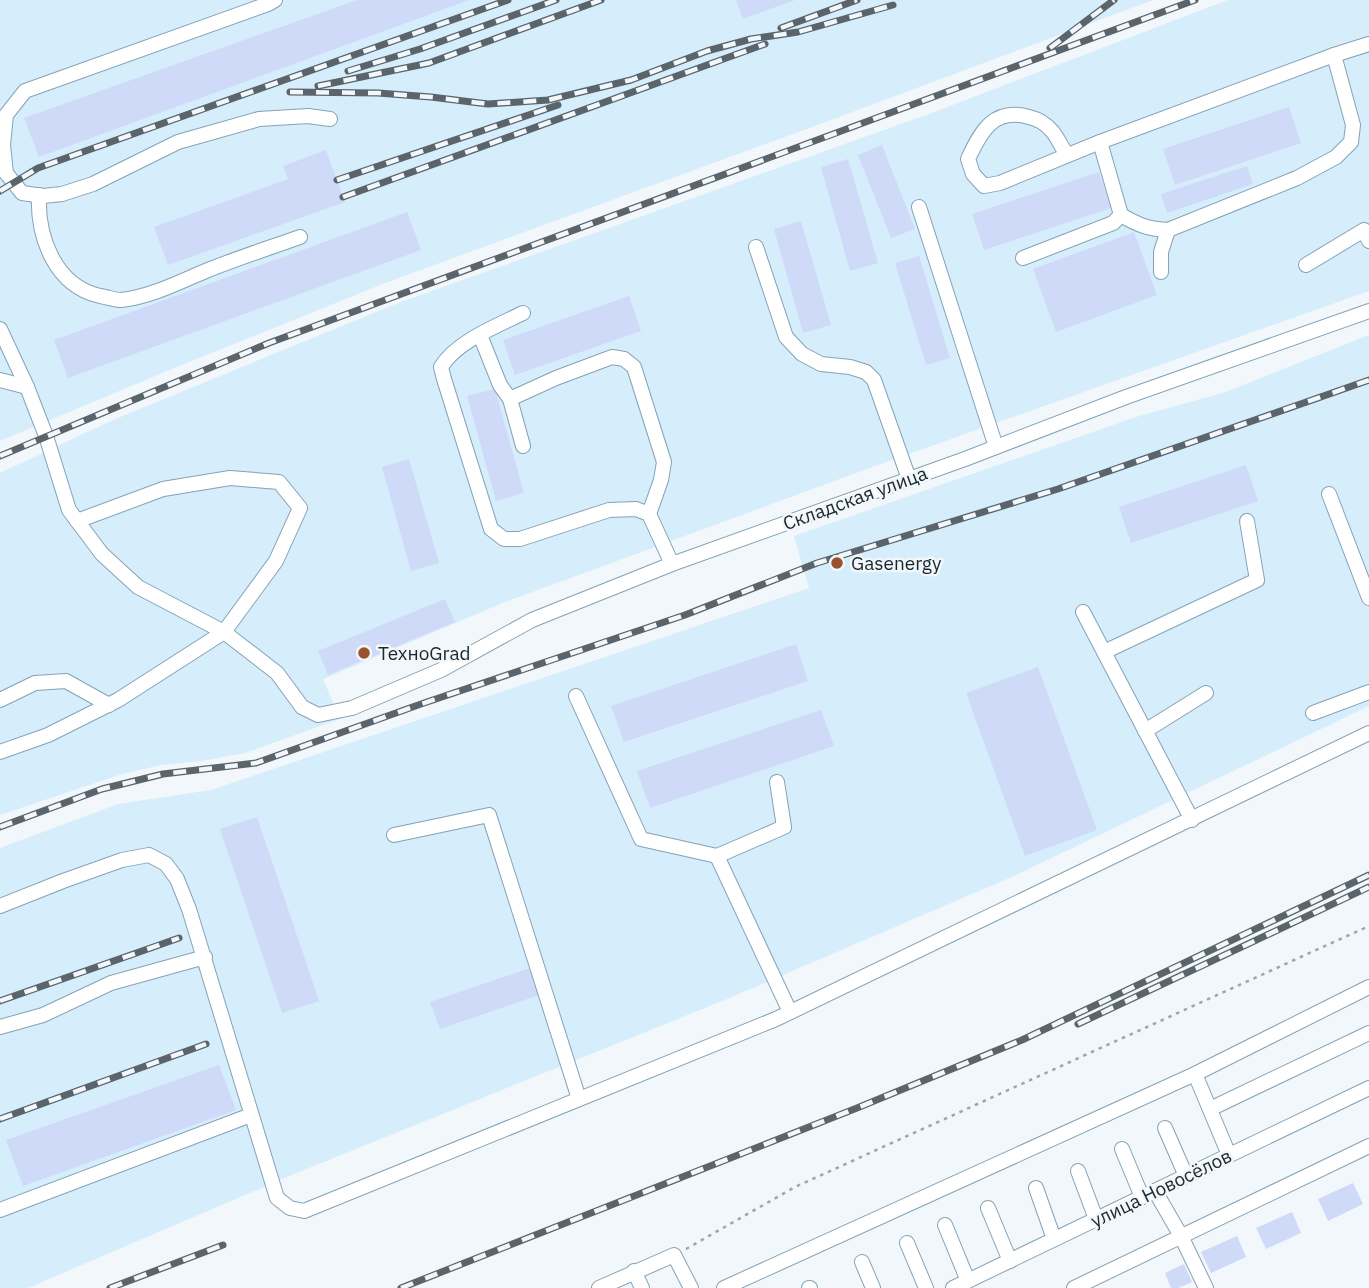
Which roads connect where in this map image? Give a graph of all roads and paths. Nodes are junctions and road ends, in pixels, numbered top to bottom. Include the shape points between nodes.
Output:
1 (275, 0) edge
2 (1369, 44) edge
3 (1334, 55) junction
4 (330, 119) dead end
5 (1100, 142) junction
6 (1067, 155) junction
7 (39, 195) junction
8 (919, 207) dead end
9 (1121, 215) junction
10 (1168, 230) junction
11 (300, 237) dead end
12 (1369, 241) edge
13 (756, 247) dead end
14 (1023, 258) dead end
15 (1307, 265) dead end
16 (1161, 272) dead end
17 (1369, 312) edge
18 (523, 313) dead end
19 (0, 328) edge
20 (480, 334) junction
21 (0, 380) edge
22 (27, 387) junction
23 (510, 399) junction
24 (523, 446) dead end
25 (996, 447) junction
26 (909, 479) junction
27 (1329, 494) dead end
28 (649, 514) junction
29 (77, 521) junction
30 (1247, 521) dead end
31 (672, 564) junction
32 (1369, 598) edge
33 (1083, 612) dead end
34 (224, 632) junction
35 (1104, 652) junction
36 (1369, 692) edge
37 (1206, 693) dead end
38 (576, 696) dead end
39 (0, 700) edge
40 (108, 705) junction
41 (1313, 713) dead end
42 (1145, 731) junction
43 (1369, 733) edge
44 (0, 752) edge
45 (777, 782) dead end
46 (1192, 820) junction
47 (394, 835) dead end
48 (717, 856) junction
49 (0, 906) edge
50 (1369, 926) edge
51 (205, 957) junction
52 (1369, 987) edge
53 (790, 1012) junction
54 (0, 1027) edge
55 (1369, 1033) edge
56 (1195, 1074) junction
57 (1369, 1088) edge
58 (579, 1099) junction
59 (1210, 1109) junction
60 (251, 1115) junction
61 (1166, 1128) dead end
62 (1369, 1146) edge
63 (1122, 1149) dead end
64 (1229, 1155) junction
65 (1078, 1171) dead end
66 (1186, 1176) junction
67 (1035, 1188) dead end
68 (1148, 1194) junction
69 (989, 1208) dead end
70 (0, 1210) edge
71 (1096, 1219) junction
72 (945, 1224) dead end
73 (1181, 1236) junction
74 (1054, 1239) junction
75 (907, 1243) dead end
76 (674, 1255) junction
77 (1010, 1261) junction
78 (862, 1262) dead end
79 (635, 1271) junction
80 (968, 1281) junction
81 (599, 1288) edge
82 (642, 1288) edge
83 (691, 1288) edge
84 (724, 1288) edge
85 (873, 1288) edge
86 (926, 1288) edge
87 (953, 1288) edge
88 (1074, 1288) edge
89 (1206, 1288) edge

1 - 7 street via 25,91 6,115 6,173 22,193
2 - 3 street
3 - 5 street
3 - 10 street via 1353,125 1351,142 1336,158
4 - 7 street via 258,119 178,142 93,184 62,194
5 - 6 street
5 - 9 street
6 - 6 street via 984,186 968,159 978,138 997,117 1016,113 1037,119 1052,131
7 - 11 street via 44,241 57,270 86,293 119,300
8 - 25 street
9 - 10 street via 1137,225
9 - 14 street via 1113,223
10 - 16 street
12 - 15 street via 1364,230
13 - 26 street via 786,337 802,354 821,363 866,372 874,380
17 - 25 street, Складская улица
18 - 20 street
19 - 22 street, Складская улица
20 - 23 street
20 - 28 street via 447,357 441,367 491,529 504,539 520,540 609,510 636,509
21 - 22 street
22 - 29 street, Складская улица via 69,510
23 - 24 street
23 - 28 street via 612,357 634,367 664,462
25 - 26 street, Складская улица
26 - 31 street, Складская улица
27 - 32 street
28 - 31 street
29 - 34 street, Складская улица via 102,554 138,587
29 - 34 street via 163,489 230,478 279,482 300,508 276,561
30 - 35 street via 1257,580
31 - 34 street, Складская улица via 532,620 442,670 352,708 318,715 302,707 277,673
33 - 35 street
34 - 40 street
35 - 42 street
36 - 41 street
37 - 42 street
38 - 48 street via 641,839
39 - 40 street via 35,683 66,681
40 - 44 street via 48,735
42 - 46 street
43 - 46 street
45 - 48 street via 783,827
46 - 53 street
47 - 58 street via 489,815
48 - 53 street
49 - 51 street via 110,864 149,855 166,864 177,879
50 - 76 path via 794,1187
51 - 54 street via 111,983 43,1015
51 - 60 street
52 - 56 street
53 - 58 street
55 - 59 street
56 - 59 street
56 - 84 street
57 - 64 street, улица Новосёлов
58 - 60 street via 304,1212 277,1198
59 - 64 street
60 - 70 street
61 - 66 street
62 - 73 street
63 - 68 street
64 - 66 street, улица Новосёлов
65 - 71 street
66 - 68 street, улица Новосёлов
67 - 74 street
68 - 71 street, улица Новосёлов
68 - 73 street
69 - 77 street
71 - 74 street, улица Новосёлов
72 - 80 street
73 - 88 street
73 - 89 street
74 - 77 street, улица Новосёлов
75 - 86 street
76 - 79 street
76 - 83 street
77 - 80 street, улица Новосёлов
78 - 85 street
79 - 81 street
79 - 82 street
80 - 87 street, улица Новосёлов

